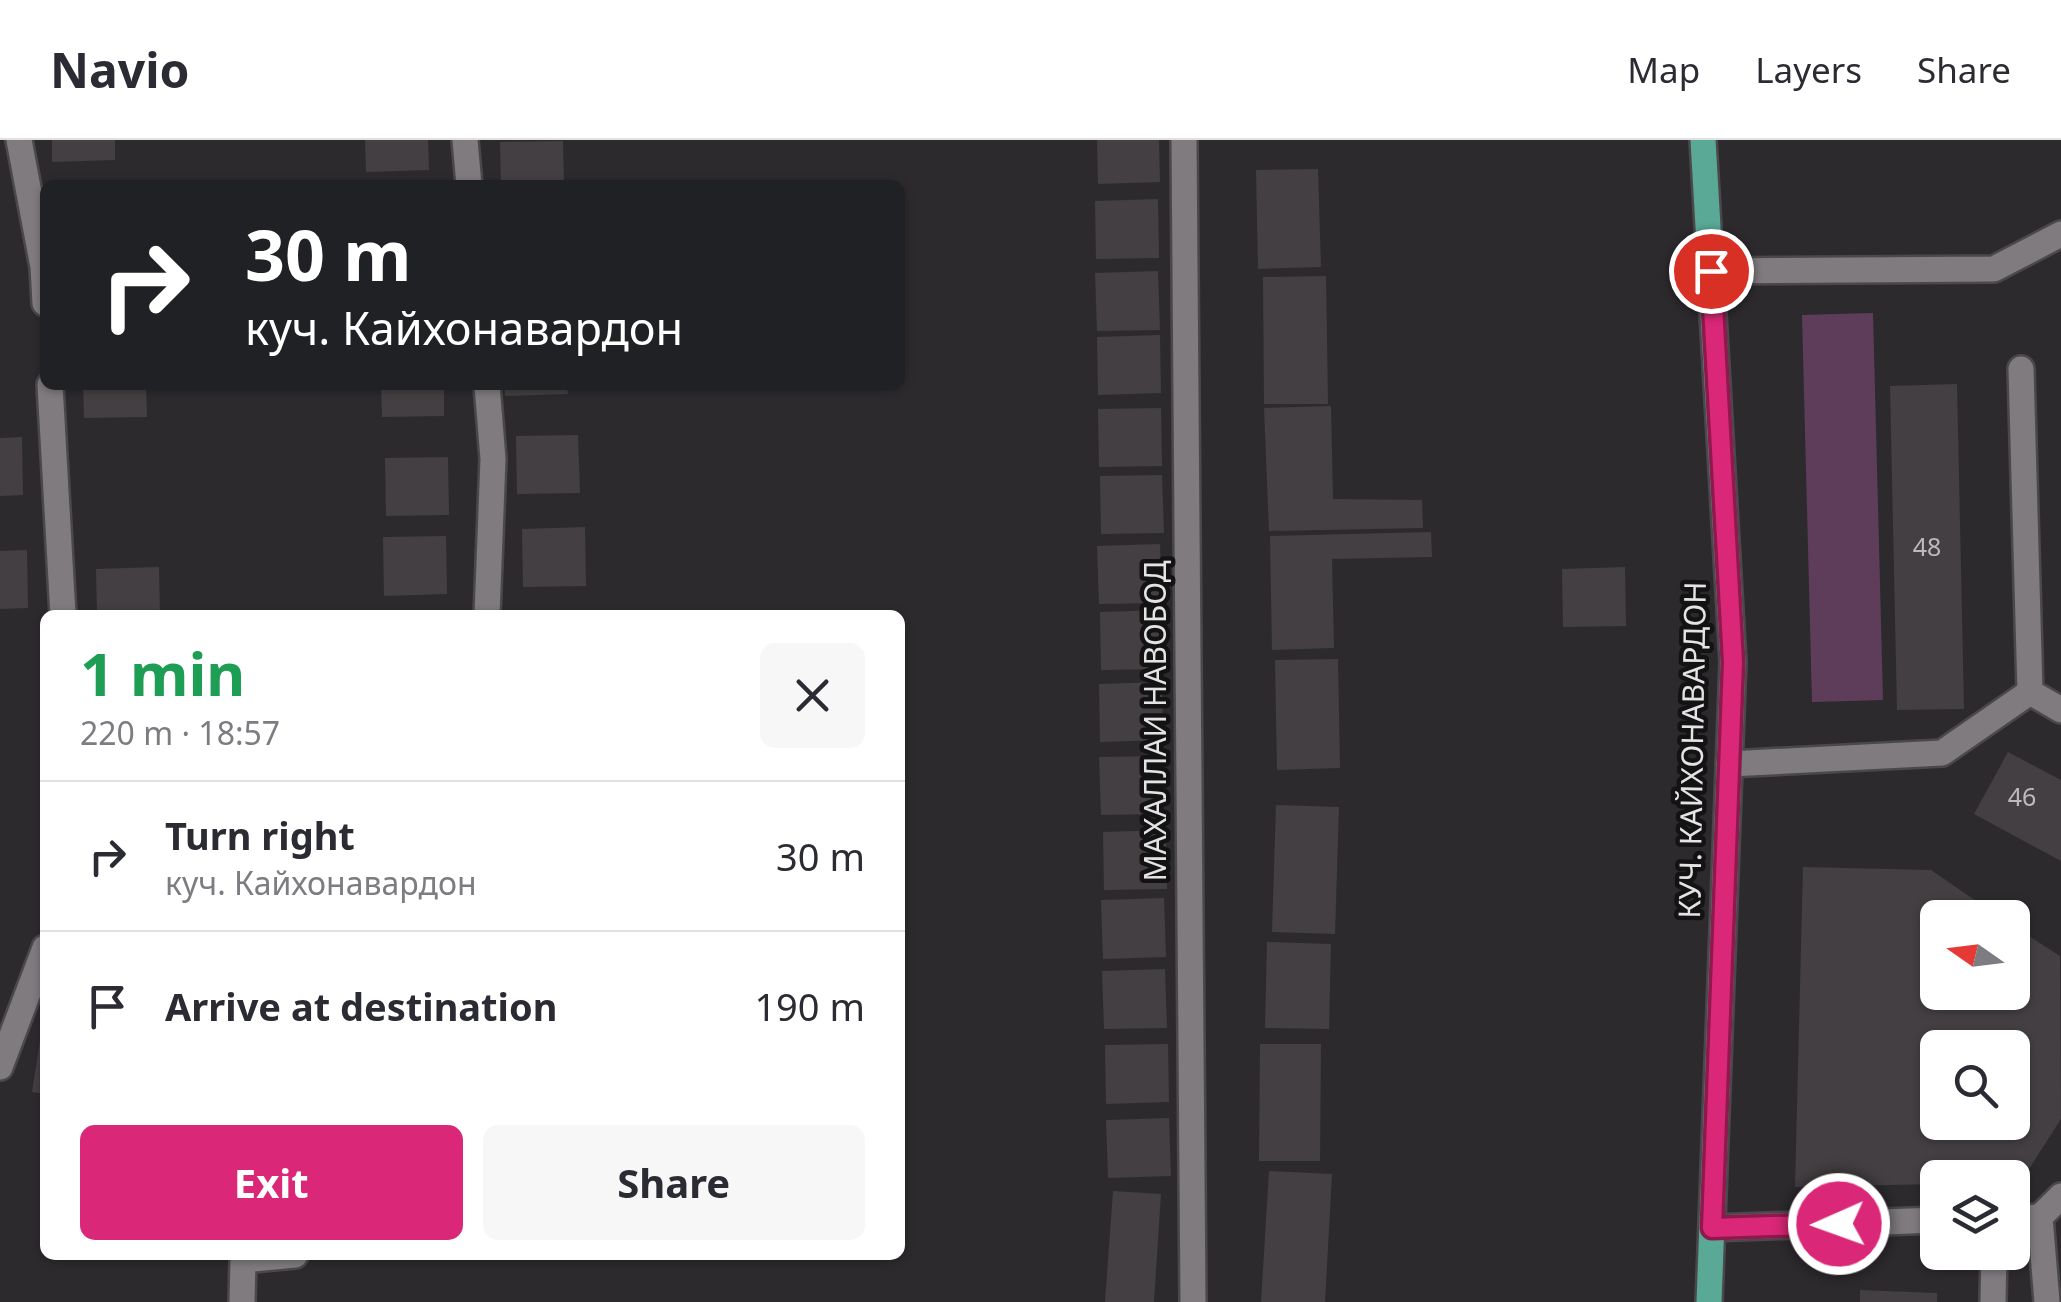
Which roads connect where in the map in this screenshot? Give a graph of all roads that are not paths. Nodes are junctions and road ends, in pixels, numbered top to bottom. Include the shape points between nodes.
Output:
1 (19, 140) edge
2 (466, 140) edge
3 (1184, 140) edge
4 (1703, 140) edge
5 (470, 180) edge
6 (2061, 234) edge
7 (40, 251) edge
8 (1711, 271) junction
9 (2021, 369) dead end
10 (50, 390) edge
11 (487, 390) edge
12 (62, 610) edge
13 (487, 610) edge
14 (2030, 692) junction
15 (2061, 710) edge
16 (1730, 764) junction
17 (40, 961) edge
18 (0, 1067) edge
19 (2061, 1196) edge
20 (2030, 1217) edge
21 (2040, 1217) junction
22 (1920, 1221) edge
23 (1712, 1228) junction
24 (244, 1260) edge
25 (1994, 1270) edge
26 (242, 1302) edge
27 (1193, 1302) edge
28 (1709, 1302) edge
29 (1994, 1302) edge
30 (2046, 1302) edge

1 - 7 street
2 - 5 street
3 - 27 street, МАХАЛЛАИ НАВОБОД
4 - 8 main road, КУЧ. КАЙХОНАВАРДОН
6 - 8 street via 1994,269
8 - 16 main road, КУЧ. КАЙХОНАВАРДОН via 1733,662
9 - 14 street
10 - 12 street
11 - 13 street via 493,459
14 - 15 street
14 - 16 street via 1942,754
16 - 23 main road, КУЧ. КАЙХОНАВАРДОН
17 - 18 street
19 - 21 street
20 - 21 street
21 - 30 street
22 - 23 street
23 - 28 main road, КУЧ. КАЙХОНАВАРДОН
24 - 26 street
25 - 29 street

